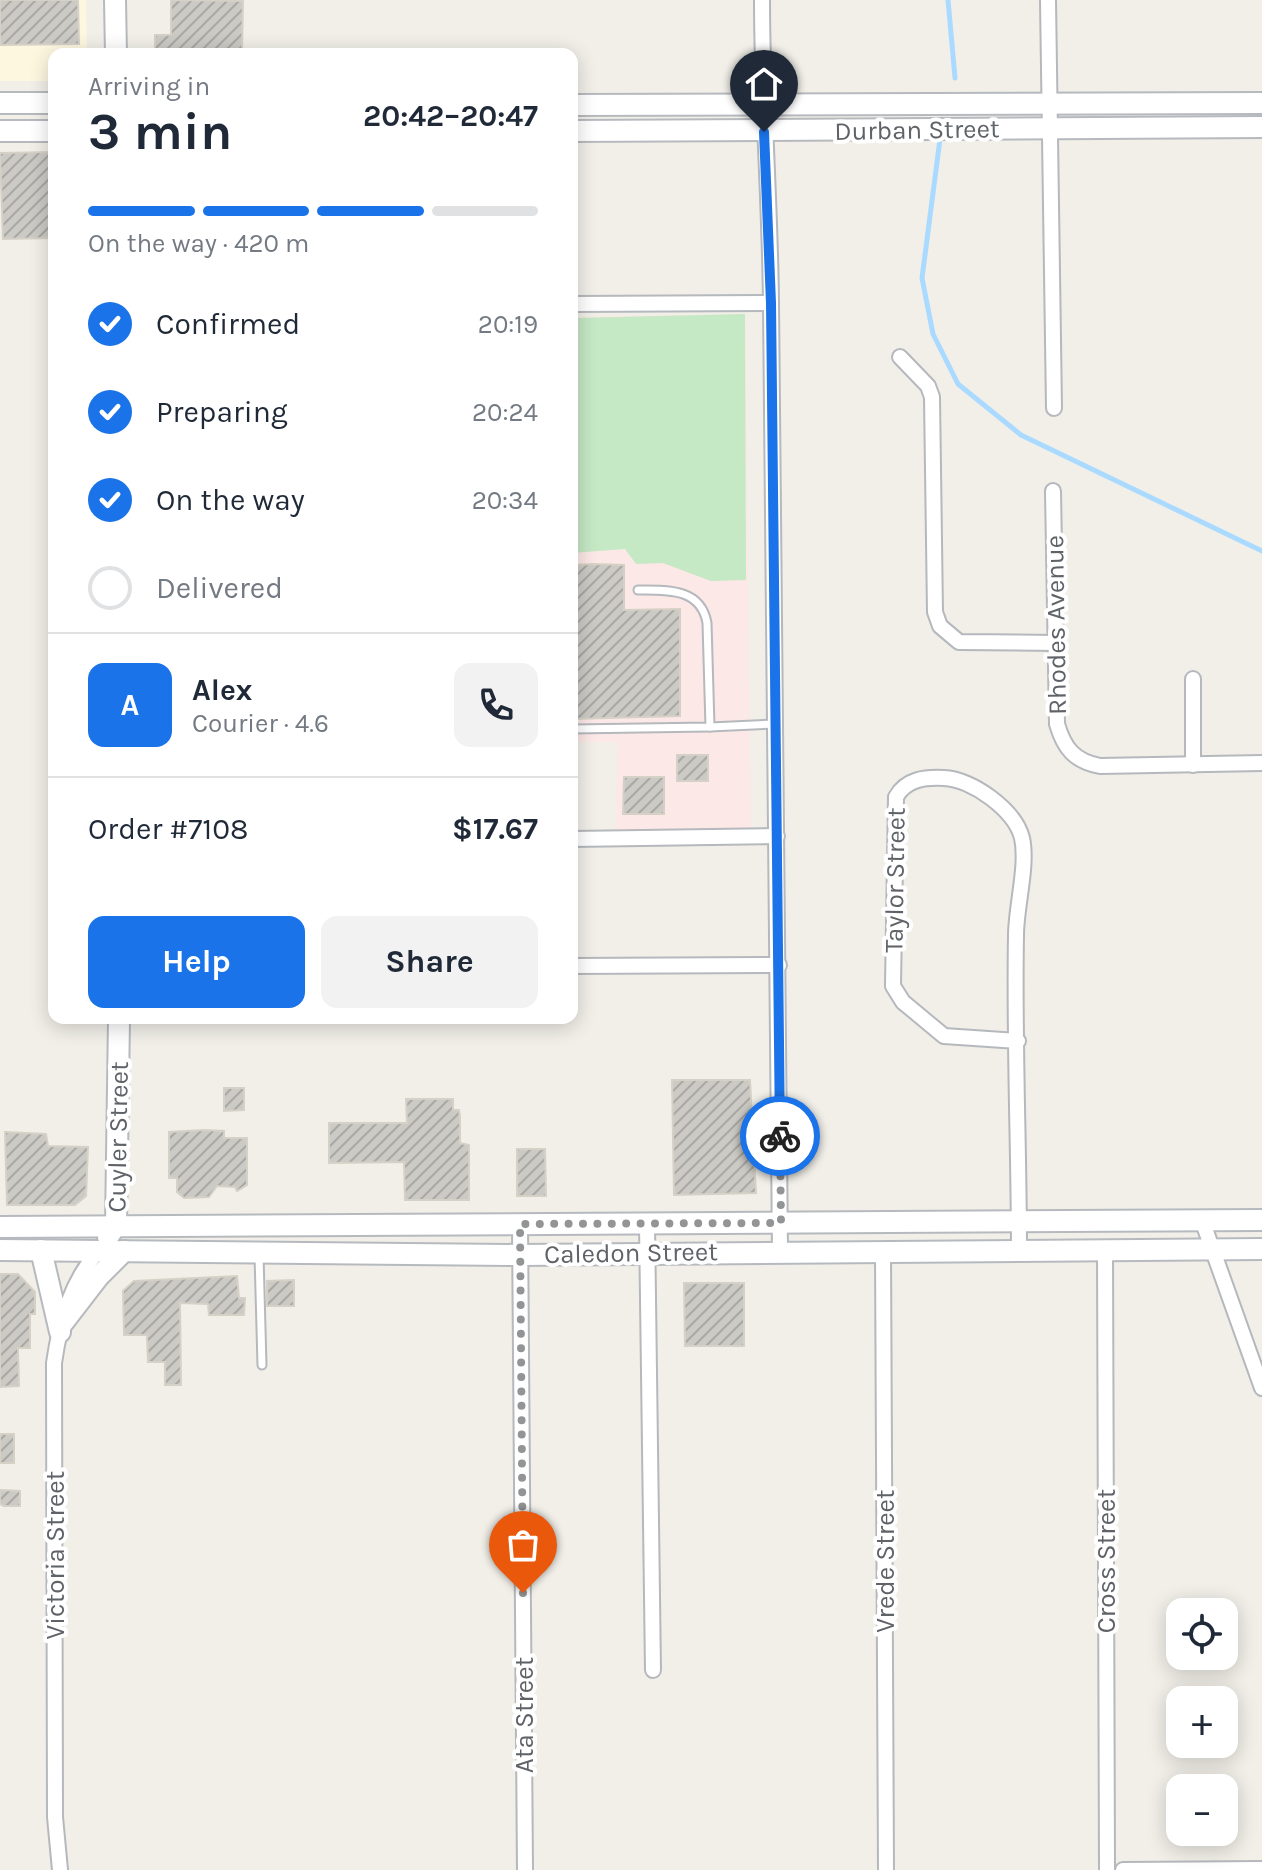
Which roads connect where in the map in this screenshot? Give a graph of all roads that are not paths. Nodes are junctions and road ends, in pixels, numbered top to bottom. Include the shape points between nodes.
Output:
1 (115, 0) edge
2 (762, 0) edge
3 (1048, 0) edge
4 (116, 48) edge
5 (0, 103) edge
6 (48, 103) edge
7 (1262, 103) edge
8 (1049, 104) junction
9 (578, 105) edge
10 (762, 106) junction
11 (1262, 127) edge
12 (1049, 129) junction
13 (0, 131) edge
14 (48, 131) edge
15 (578, 131) edge
16 (764, 132) junction
17 (771, 303) junction
18 (578, 304) edge
19 (900, 357) dead end
20 (1054, 408) dead end
21 (1053, 491) dead end
22 (638, 590) dead end
23 (1057, 643) junction
24 (1193, 679) dead end
25 (775, 724) junction
26 (710, 727) junction
27 (578, 729) edge
28 (1262, 763) edge
29 (1193, 765) junction
30 (777, 836) junction
31 (578, 839) edge
32 (779, 965) junction
33 (578, 966) edge
34 (119, 1024) edge
35 (1018, 1041) junction
36 (1202, 1220) junction
37 (1262, 1220) edge
38 (1019, 1222) junction
39 (781, 1223) junction
40 (520, 1224) junction
41 (647, 1224) junction
42 (116, 1225) junction
43 (0, 1227) edge
44 (1212, 1249) junction
45 (1262, 1249) edge
46 (0, 1250) edge
47 (41, 1250) junction
48 (99, 1250) junction
49 (124, 1251) junction
50 (780, 1251) junction
51 (883, 1251) junction
52 (1105, 1251) junction
53 (648, 1252) junction
54 (1019, 1252) junction
55 (259, 1253) junction
56 (521, 1255) junction
57 (61, 1328) junction
58 (262, 1365) dead end
59 (1262, 1388) edge
60 (653, 1670) dead end
61 (1262, 1869) edge
62 (60, 1870) edge
63 (525, 1870) edge
64 (886, 1870) edge
65 (1107, 1870) edge
66 (1123, 1870) edge
67 (1192, 1870) edge

1 - 4 main road
2 - 10 street
3 - 8 street
5 - 6 main road
7 - 8 main road, Durban Street
8 - 10 main road, Durban Street
8 - 12 street
9 - 10 main road, Durban Street
10 - 16 street
11 - 12 main road, Durban Street
12 - 16 main road, Durban Street
12 - 20 street
13 - 14 main road
15 - 16 main road, Durban Street
16 - 17 street
17 - 18 street
17 - 25 street
19 - 23 street via 932,397 938,623 959,642
21 - 23 street, Rhodes Avenue
22 - 26 lane via 679,592 702,608
23 - 29 street, Rhodes Avenue via 1057,724 1069,753 1100,766
24 - 29 street
25 - 26 lane
25 - 30 street
26 - 27 lane
28 - 29 street, Rhodes Avenue
30 - 31 street
30 - 32 street
32 - 33 street
32 - 39 street
34 - 42 main road, Cuyler Street
35 - 35 street, Taylor Street via 1016,934 1022,837 1006,814 965,782 914,781 896,797 893,986 903,1002 944,1036
35 - 38 street, Taylor Street
36 - 37 main road, Caledon Street
36 - 38 main road, Caledon Street
36 - 44 street
38 - 39 main road, Caledon Street
38 - 54 street, Taylor Street
39 - 41 main road, Caledon Street
39 - 50 street
40 - 41 main road, Caledon Street
40 - 42 main road, Caledon Street
40 - 56 street, Ata Street
41 - 53 street
42 - 43 main road, Caledon Street
42 - 48 main road, Cuyler Street
44 - 45 main road, Caledon Street
44 - 52 main road, Caledon Street
44 - 59 street
46 - 47 main road, Caledon Street
47 - 48 main road, Caledon Street
47 - 57 main road
48 - 49 main road, Caledon Street
48 - 57 street, Victoria Street via 79,1277
49 - 55 main road, Caledon Street
49 - 57 main road
50 - 51 main road, Caledon Street
50 - 53 main road, Caledon Street
51 - 54 main road, Caledon Street
51 - 64 street, Vrede Street
52 - 54 main road, Caledon Street
52 - 65 street, Cross Street
53 - 56 main road, Caledon Street
53 - 60 street
55 - 56 main road, Caledon Street
55 - 58 lane
56 - 63 street, Ata Street
57 - 62 street, Victoria Street via 54,1363 55,1817
61 - 67 street
66 - 67 street

